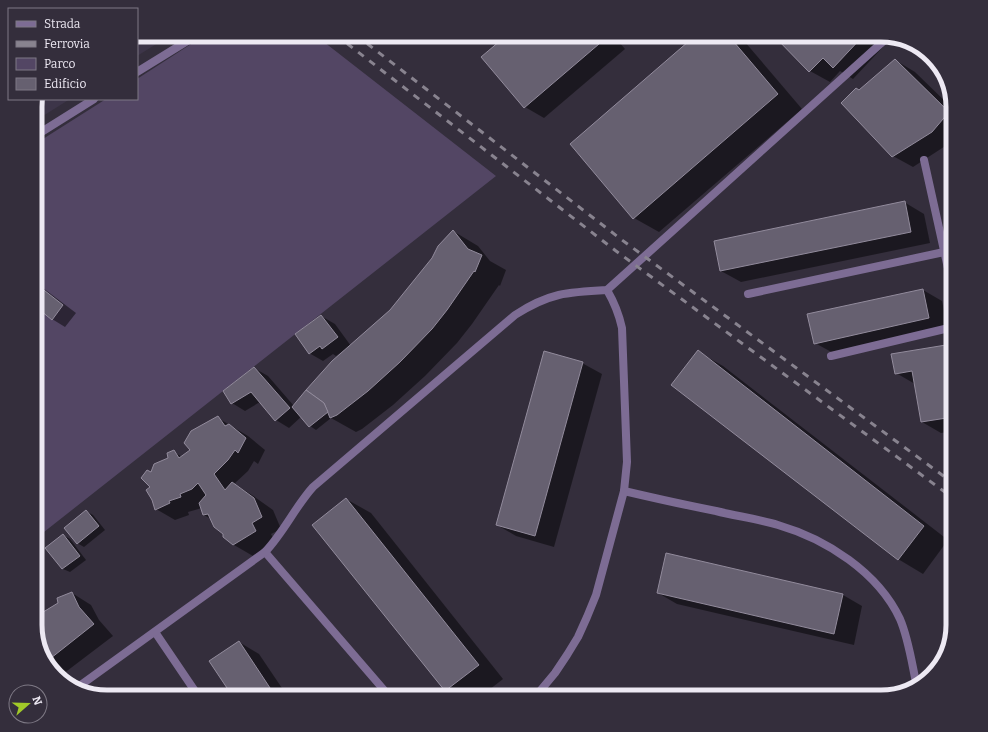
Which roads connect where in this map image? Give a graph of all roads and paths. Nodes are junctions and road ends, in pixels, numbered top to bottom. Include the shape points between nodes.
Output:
1 (186, 42) edge
2 (882, 42) edge
3 (138, 71) edge
4 (92, 100) edge
5 (42, 132) edge
6 (924, 160) dead end
7 (944, 252) junction
8 (946, 261) edge
9 (607, 290) junction
10 (748, 294) dead end
11 (946, 329) edge
12 (831, 356) dead end
13 (624, 491) junction
14 (265, 552) junction
15 (155, 632) junction
16 (915, 680) edge
17 (81, 685) edge
18 (194, 690) edge
19 (384, 690) edge
20 (541, 690) edge

1 - 3 street
2 - 9 street
4 - 5 street
6 - 7 street
7 - 8 street
7 - 10 street
9 - 13 street via 620,317 622,328 627,462
9 - 14 street via 550,296 515,315 313,487
11 - 12 street
13 - 16 street via 778,525 838,553 868,576 886,596 900,619
13 - 20 street via 596,595 589,612 567,655
14 - 15 street
14 - 19 street
15 - 17 street
15 - 18 street

